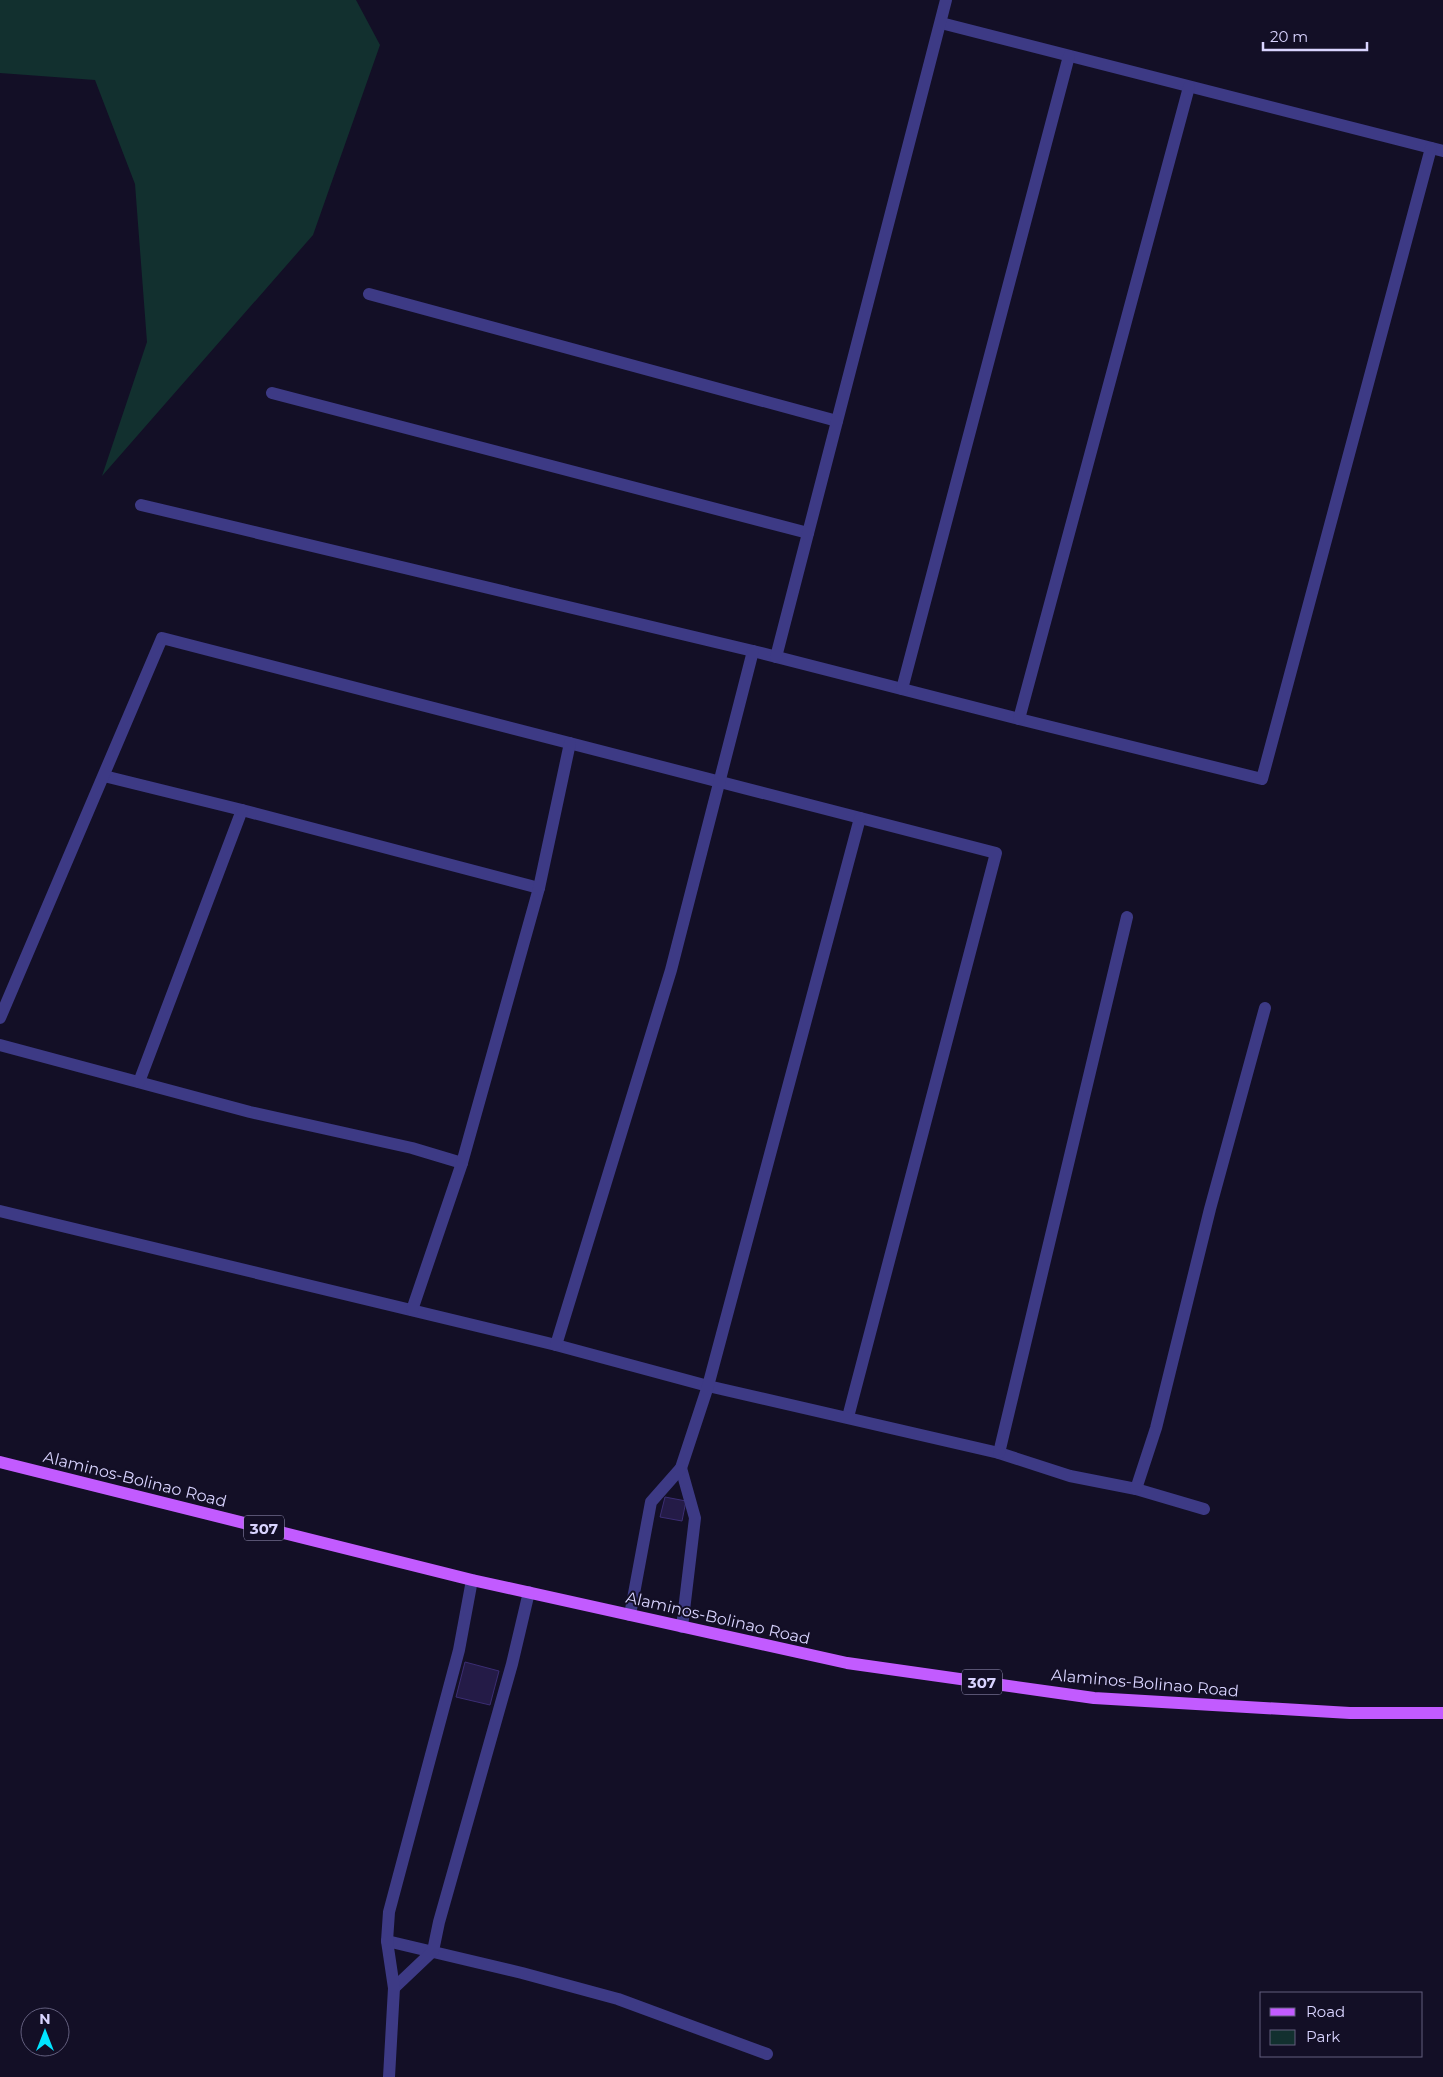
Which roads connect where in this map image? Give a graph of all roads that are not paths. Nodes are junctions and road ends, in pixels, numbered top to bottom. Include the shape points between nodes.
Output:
1 (946, 0) edge
2 (940, 23) junction
3 (1069, 56) junction
4 (1189, 87) junction
5 (1437, 150) edge
6 (369, 294) dead end
7 (272, 393) dead end
8 (837, 421) junction
9 (141, 505) dead end
10 (808, 533) junction
11 (753, 651) junction
12 (776, 657) junction
13 (902, 689) junction
14 (1019, 719) junction
15 (570, 743) junction
16 (104, 776) junction
17 (720, 782) junction
18 (242, 810) junction
19 (860, 818) junction
20 (539, 888) junction
21 (1126, 917) dead end
22 (1265, 1008) dead end
23 (0, 1018) edge
24 (0, 1045) edge
25 (139, 1082) junction
26 (462, 1163) junction
27 (0, 1211) edge
28 (412, 1310) junction
29 (556, 1345) junction
30 (708, 1386) junction
31 (848, 1417) junction
32 (999, 1453) junction
33 (0, 1462) edge
34 (681, 1468) junction
35 (1136, 1489) junction
36 (1204, 1509) dead end
37 (472, 1580) junction
38 (529, 1592) junction
39 (630, 1615) junction
40 (682, 1627) junction
41 (1443, 1712) edge
42 (387, 1941) junction
43 (433, 1951) junction
44 (394, 1988) junction
45 (767, 2054) dead end
46 (389, 2077) edge

1 - 2 street
2 - 3 street
2 - 8 street
3 - 4 street
3 - 13 street
4 - 5 street
4 - 14 street
5 - 14 street via 1262,779
6 - 8 street
7 - 10 street
8 - 10 street
9 - 11 street
10 - 12 street
11 - 12 street
11 - 17 street
12 - 13 street
13 - 14 street
15 - 16 street via 162,638
15 - 17 street
15 - 20 street
16 - 18 street
16 - 23 street
17 - 19 street
17 - 29 street via 671,970
18 - 20 street
18 - 25 street
19 - 30 street
19 - 31 street via 996,852
20 - 26 street
21 - 32 street
22 - 35 street via 1210,1209 1156,1428
24 - 25 street
25 - 26 street
26 - 28 street
27 - 28 street
28 - 29 street
29 - 30 street
30 - 31 street
30 - 34 street
31 - 32 street
32 - 35 street via 1070,1476
33 - 37 main road, Alaminos-Bolinao Road / 307
34 - 39 street via 651,1502
34 - 40 street via 695,1518
35 - 36 street
37 - 38 main road, Alaminos-Bolinao Road / 307
37 - 42 street via 459,1650 389,1912
38 - 39 main road, Alaminos-Bolinao Road / 307
38 - 43 street
39 - 40 main road, Alaminos-Bolinao Road / 307
40 - 41 main road, Alaminos-Bolinao Road / 307 via 847,1663 1094,1698 1350,1713
42 - 43 street
42 - 44 street
43 - 44 street
43 - 45 street via 618,1999
44 - 46 street

